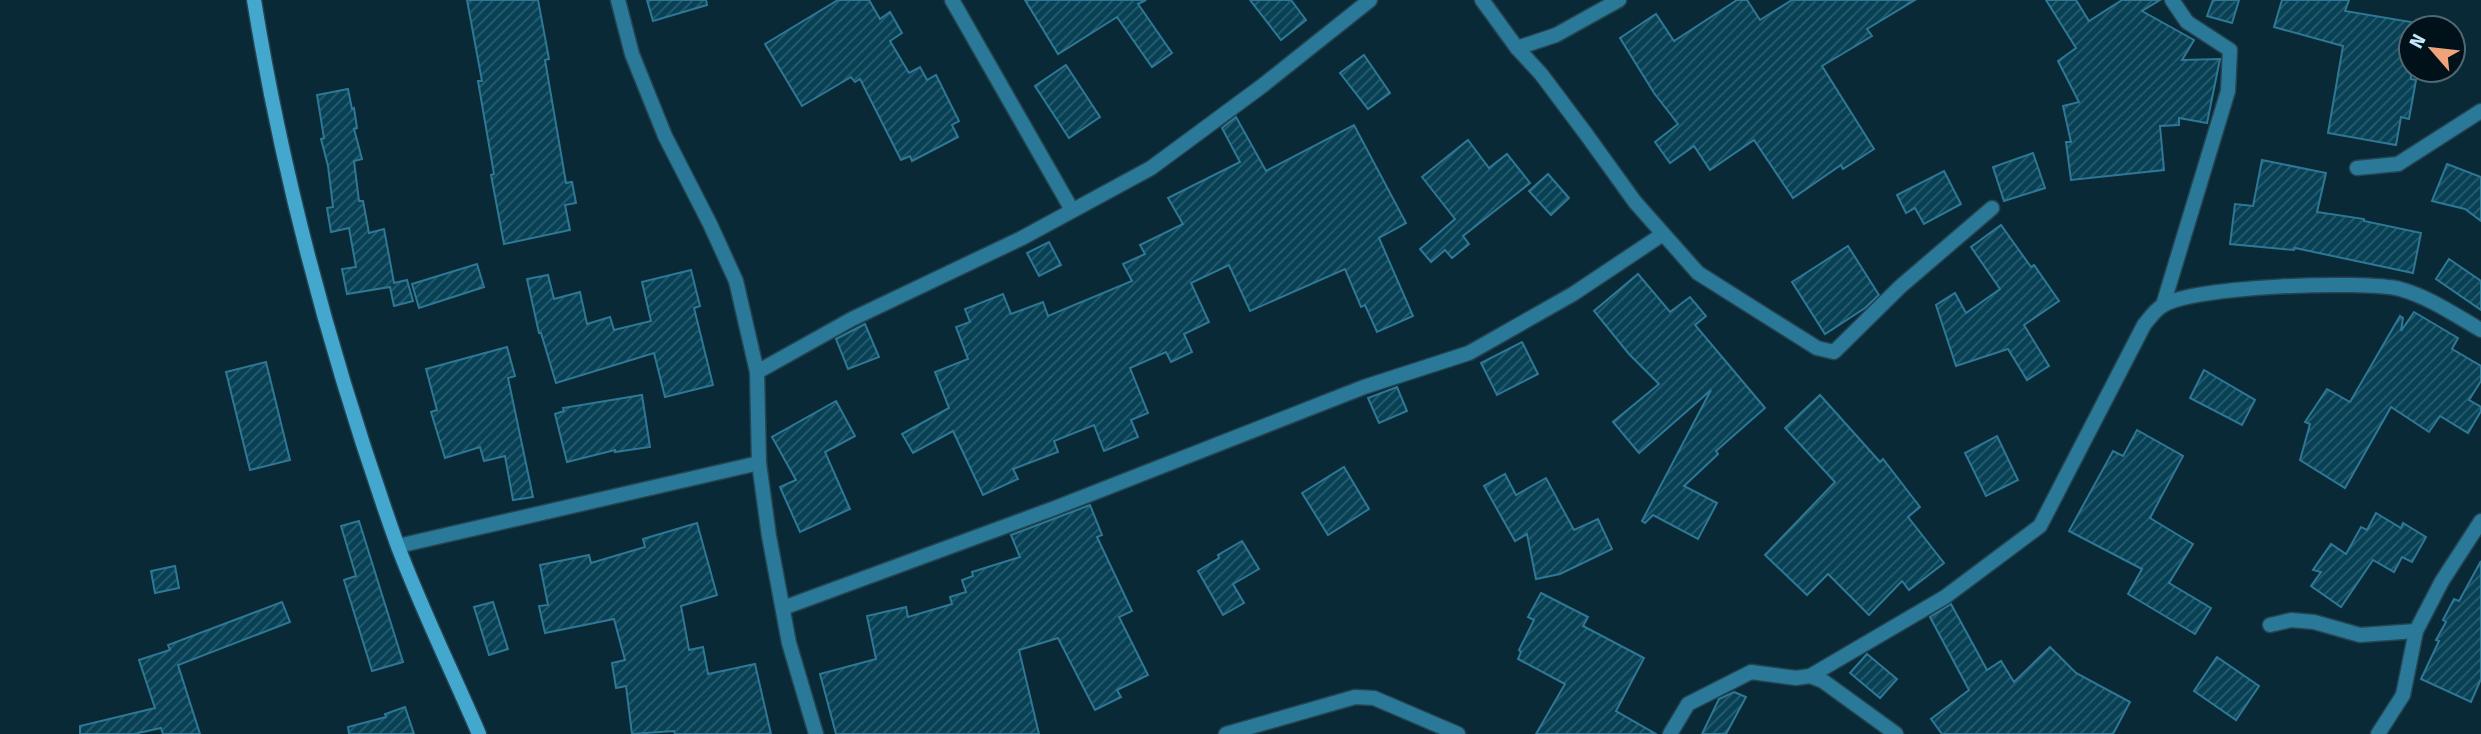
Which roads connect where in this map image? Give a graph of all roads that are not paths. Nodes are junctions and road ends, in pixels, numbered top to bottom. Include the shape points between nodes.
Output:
1 (254, 0) edge
2 (618, 0) edge
3 (952, 0) edge
4 (1370, 0) edge
5 (1482, 0) edge
6 (1619, 0) edge
7 (2172, 0) edge
8 (1517, 48) junction
9 (2481, 111) edge
10 (2357, 168) dead end
11 (1992, 208) dead end
12 (1072, 210) junction
13 (1663, 234) junction
14 (2163, 305) junction
15 (2481, 330) edge
16 (757, 372) junction
17 (759, 463) junction
18 (2481, 522) edge
19 (398, 547) junction
20 (783, 608) junction
21 (2270, 625) dead end
22 (2416, 631) junction
23 (1810, 676) junction
24 (479, 734) edge
25 (816, 734) edge
26 (1226, 734) edge
27 (1458, 734) edge
28 (1670, 734) edge
29 (1896, 734) edge
30 (2378, 734) edge

1 - 19 main road via 268,84 313,278
2 - 16 street via 632,54 665,136 736,281
3 - 12 street
4 - 12 street via 1151,168
5 - 8 street
6 - 8 street via 1556,35
7 - 14 street via 2187,22 2230,50 2228,91
8 - 13 street
9 - 10 street via 2398,164
11 - 13 street via 1901,286 1835,352 1817,348 1698,273
12 - 16 street via 852,319
13 - 20 street via 1469,353 1364,387
14 - 15 street via 2190,296 2315,284 2380,286 2422,297
14 - 23 street via 2144,325 2040,526 1945,597
16 - 17 street
17 - 19 street
17 - 20 street
18 - 22 street
19 - 24 main road
20 - 25 street
21 - 22 street via 2291,620 2314,622 2360,635
22 - 30 street via 2403,695
23 - 28 street via 1751,671 1688,704
23 - 29 street via 1824,681
26 - 27 street via 1355,697 1374,698

